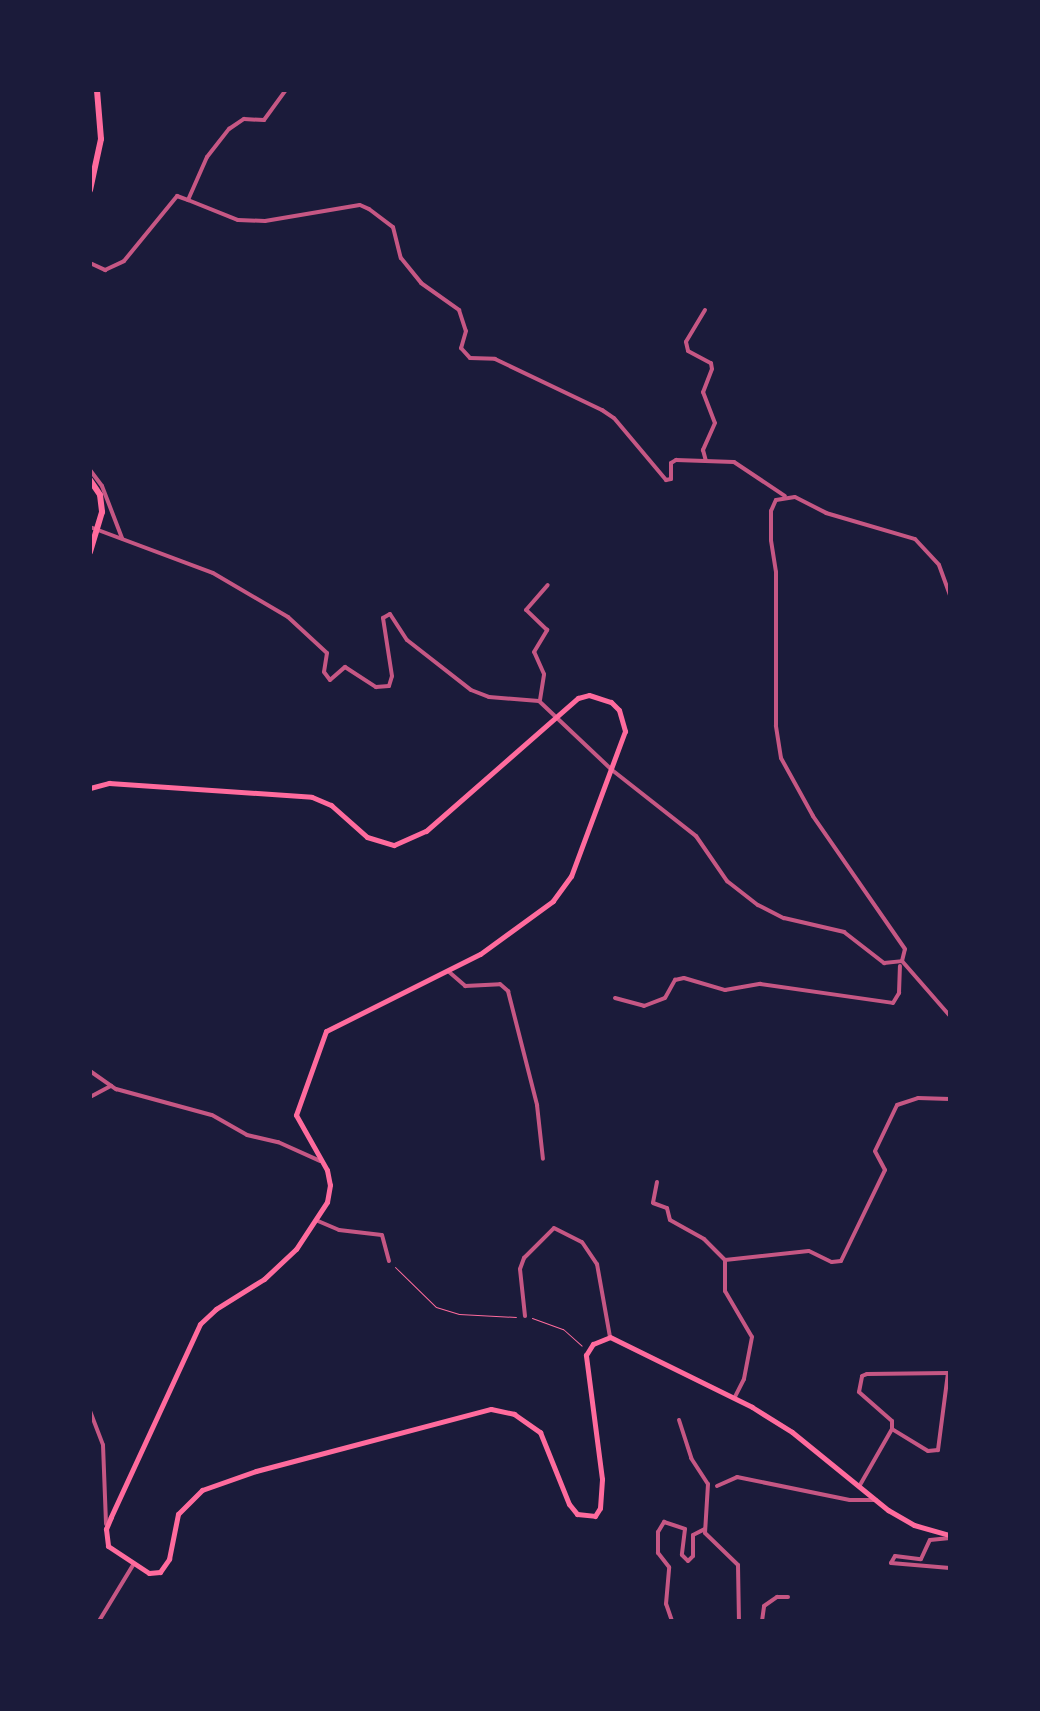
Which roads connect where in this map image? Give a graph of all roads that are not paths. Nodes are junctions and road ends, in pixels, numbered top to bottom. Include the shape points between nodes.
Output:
1 (97, 90) edge
2 (286, 90) edge
3 (96, 162) junction
4 (90, 171) edge
5 (90, 190) edge
6 (188, 200) junction
7 (90, 263) edge
8 (705, 310) dead end
9 (706, 461) junction
10 (90, 470) edge
11 (90, 480) edge
12 (785, 496) junction
13 (90, 528) edge
14 (122, 538) junction
15 (90, 552) edge
16 (548, 586) dead end
17 (950, 596) edge
18 (539, 701) junction
19 (554, 716) junction
20 (612, 770) junction
21 (90, 788) edge
22 (901, 962) junction
23 (448, 971) junction
24 (615, 998) dead end
25 (950, 1016) edge
26 (90, 1070) edge
27 (111, 1086) junction
28 (90, 1097) edge
29 (950, 1099) edge
30 (543, 1159) dead end
31 (322, 1162) junction
32 (657, 1182) dead end
33 (318, 1220) junction
34 (725, 1260) junction
35 (389, 1261) road end
36 (525, 1316) road end
37 (610, 1337) junction
38 (735, 1398) junction
39 (90, 1411) edge
40 (679, 1420) dead end
41 (892, 1429) junction
42 (717, 1486) dead end
43 (860, 1486) junction
44 (876, 1500) junction
45 (106, 1529) junction
46 (705, 1529) junction
47 (950, 1537) edge
48 (133, 1565) junction
49 (950, 1568) edge
50 (788, 1598) dead end
51 (99, 1621) edge
52 (672, 1621) edge
53 (738, 1621) edge
54 (762, 1621) edge

1 - 3 highway
2 - 6 street via 264,120 244,119 215,145
3 - 4 highway
3 - 5 highway
6 - 7 street via 177,196 124,262 105,270
6 - 9 street via 238,220 370,209 393,227 401,258 421,283 459,310 466,331 461,348 470,358 495,359 602,410 666,480 676,460
8 - 9 street via 686,342 688,351 711,362 703,392 715,423 702,450
9 - 12 street via 734,462
10 - 14 street
11 - 15 highway via 102,512
12 - 17 street via 915,539 939,564
12 - 22 street via 771,512 777,744 813,816 905,948
13 - 14 street
14 - 18 street via 213,573 288,617 327,653 324,672 330,680 344,667 376,687 389,686 383,618 388,613 406,640 475,692
16 - 18 street via 526,610 547,630 534,652 544,674
18 - 19 street
19 - 20 street
19 - 20 main road via 589,696 619,710 626,731
19 - 21 main road via 426,831 394,845 367,837 312,797 109,783
20 - 22 street via 696,836 726,881 758,905 844,932 884,963
20 - 23 main road via 564,890 492,948
22 - 24 street via 893,1003 760,984 725,990 684,978 644,1006
22 - 25 street
23 - 30 street via 465,986 500,984 508,991
23 - 31 main road via 326,1031 296,1115
26 - 27 street
27 - 28 street
27 - 31 street via 212,1116
29 - 34 street via 897,1105 875,1152 885,1170 841,1261 809,1252
31 - 33 main road via 330,1185
32 - 34 street via 653,1203
33 - 35 street via 382,1235
33 - 45 main road via 264,1280 200,1324
34 - 38 street via 725,1292 752,1338
36 - 37 street via 520,1269 554,1228 582,1242 601,1272
37 - 38 main road
37 - 48 main road via 586,1355 602,1479 595,1516 577,1514 569,1504 540,1432 514,1414 477,1410 202,1490 178,1514 160,1572
38 - 43 main road via 792,1432
39 - 45 street via 102,1445
40 - 46 street via 708,1484
41 - 41 street via 892,1421 859,1392 862,1376 948,1372 938,1450 928,1451
41 - 43 street
42 - 44 street via 737,1477
43 - 44 main road
44 - 47 main road via 914,1525
45 - 48 main road via 108,1546
46 - 52 street via 693,1534 688,1561 682,1555 686,1529 664,1522 658,1532 658,1553 669,1567 666,1604
46 - 53 street via 738,1565
47 - 49 street via 930,1540 921,1559 894,1556 891,1563
48 - 51 street
50 - 54 street via 764,1606

